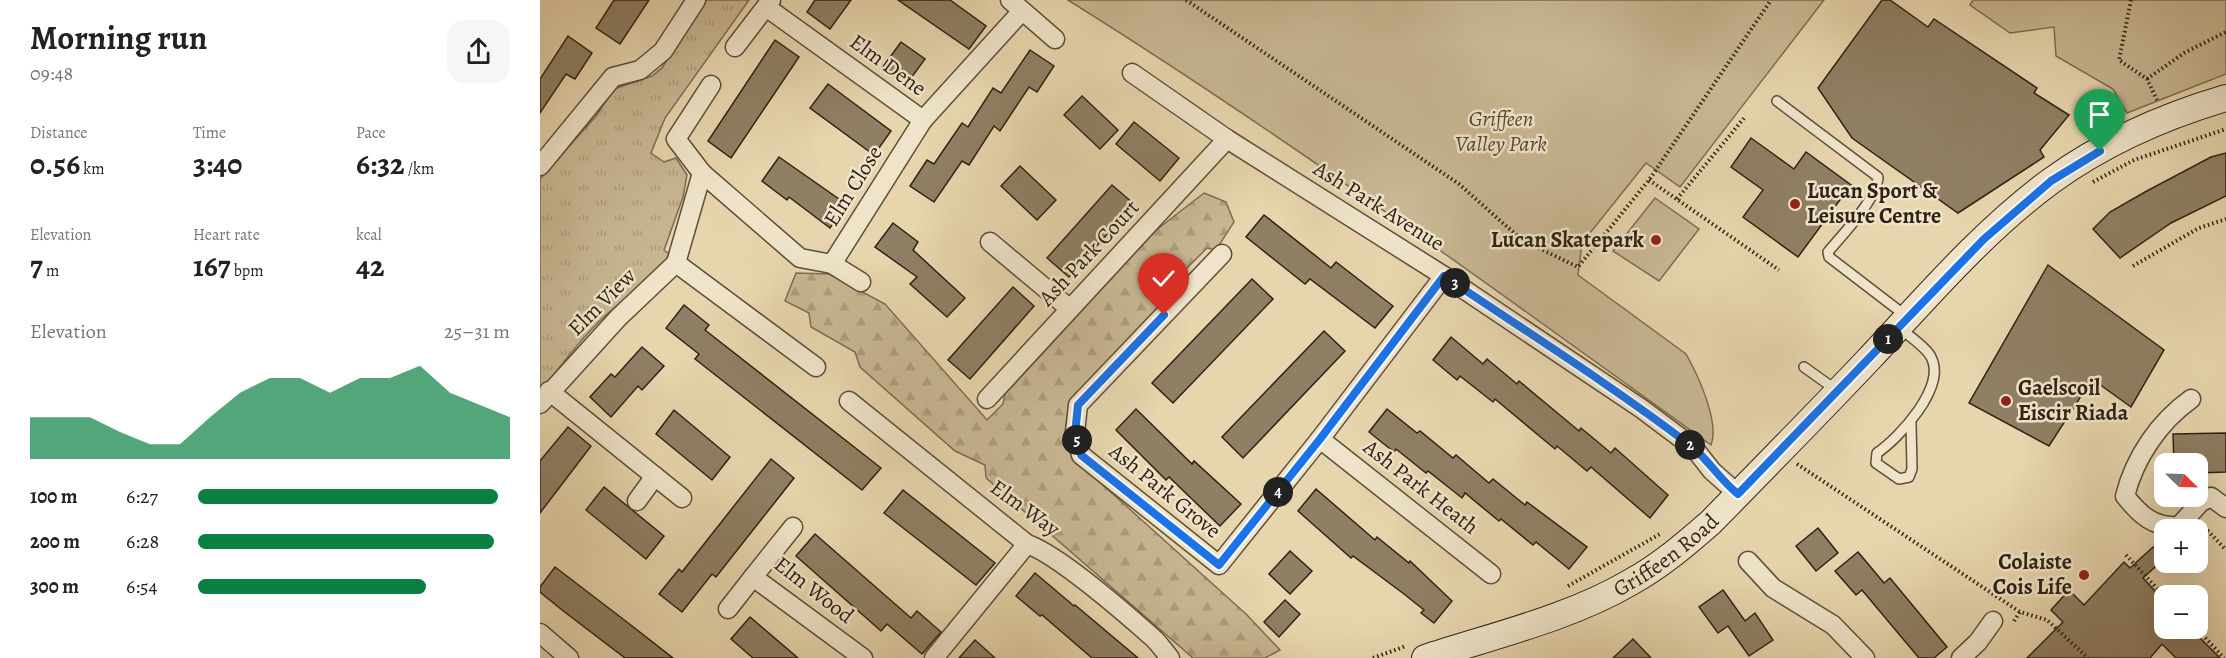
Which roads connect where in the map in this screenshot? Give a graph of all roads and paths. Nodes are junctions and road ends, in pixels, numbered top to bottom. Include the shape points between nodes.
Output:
1 (696, 0) edge
2 (1186, 0) edge
3 (1771, 0) edge
4 (2132, 0) edge
5 (769, 3) edge
6 (1016, 6) edge
7 (2226, 32) edge
8 (1055, 39) dead end
9 (735, 47) dead end
10 (1132, 73) dead end
11 (2147, 79) junction
12 (711, 85) dead end
13 (2226, 98) edge
14 (1777, 101) dead end
15 (2160, 106) dead end
16 (1745, 117) dead end
17 (923, 120) junction
18 (2226, 129) edge
19 (1227, 139) junction
20 (540, 166) edge
21 (702, 173) junction
22 (1649, 180) junction
23 (2085, 186) dead end
24 (1677, 199) junction
25 (2226, 220) edge
26 (990, 242) dead end
27 (1222, 254) dead end
28 (676, 263) junction
29 (832, 264) junction
30 (2133, 266) dead end
31 (1779, 270) dead end
32 (1444, 276) junction
33 (861, 282) dead end
34 (1070, 309) junction
35 (1904, 322) junction
36 (816, 367) dead end
37 (1804, 367) dead end
38 (1838, 392) junction
39 (545, 397) edge
40 (987, 399) dead end
41 (2192, 399) dead end
42 (849, 401) dead end
43 (1911, 423) junction
44 (1320, 439) junction
45 (1805, 456) dead end
46 (655, 476) junction
47 (1738, 494) junction
48 (682, 498) dead end
49 (637, 501) dead end
50 (2226, 508) edge
51 (793, 527) dead end
52 (1668, 529) dead end
53 (2208, 531) edge
54 (1027, 544) junction
55 (2226, 550) edge
56 (2126, 555) dead end
57 (1748, 561) dead end
58 (1491, 574) dead end
59 (753, 577) junction
60 (2154, 585) edge
61 (1561, 590) dead end
62 (728, 609) dead end
63 (2020, 612) junction
64 (1993, 621) dead end
65 (2014, 621) dead end
66 (540, 633) edge
67 (2206, 639) edge
68 (1421, 650) edge
69 (1163, 655) edge
70 (570, 658) edge
71 (862, 658) edge
72 (934, 658) edge
73 (1373, 658) edge
74 (1865, 658) edge
75 (1961, 658) edge
76 (2088, 658) edge
77 (2224, 658) edge

1 - 20 street via 663,51 640,70 613,77
2 - 22 path via 1459,184 1522,240 1578,267
3 - 22 path
4 - 11 path via 2119,60
5 - 9 street
5 - 17 street, Elm Dene
6 - 8 street
6 - 17 street, Elm Close
7 - 11 path via 2184,53
10 - 19 street, Ash Park Avenue
11 - 15 path
12 - 21 street via 676,139
13 - 35 street, Griffeen Road via 2126,138 2051,181 1984,239
14 - 35 lane via 1878,177 1878,186 1828,252
16 - 24 path
17 - 29 street, Elm Close
18 - 23 path via 2134,160
19 - 32 street, Ash Park Avenue
19 - 34 street, Ash Park Court
21 - 28 street
21 - 29 street via 800,258
22 - 24 path
24 - 31 path
25 - 30 path via 2199,228
26 - 34 street
27 - 44 street, Ash Park Grove via 1078,405 1075,434 1081,455 1219,565
28 - 36 street
28 - 39 street, Elm View via 618,318
29 - 33 street
32 - 44 street, Ash Park Grove
32 - 47 street, Ash Park Avenue via 1642,409 1694,448
34 - 40 street, Ash Park Court
35 - 38 street, Griffeen Road
35 - 43 lane via 1935,367 1930,389
37 - 38 lane
38 - 47 street, Griffeen Road
39 - 46 street
41 - 50 street via 2162,423 2130,475 2125,496 2162,527 2179,526 2201,502 2211,497
42 - 54 street, Elm Way
43 - 43 lane via 1912,469 1909,477 1899,479 1876,463 1877,453
44 - 58 street, Ash Park Heath
45 - 63 path via 1797,464
46 - 48 street
46 - 49 street
47 - 68 street, Griffeen Road via 1675,553 1630,583 1577,607
51 - 59 street, Elm Wood
52 - 61 path
53 - 55 path
54 - 69 street, Elm Way via 1042,549 1154,639
54 - 72 street
56 - 60 path
57 - 74 street via 1773,588 1833,625
59 - 62 street
59 - 71 street, Elm Wood
63 - 65 path
63 - 76 path via 2047,620
64 - 75 street
66 - 70 street
67 - 77 path
68 - 73 path

